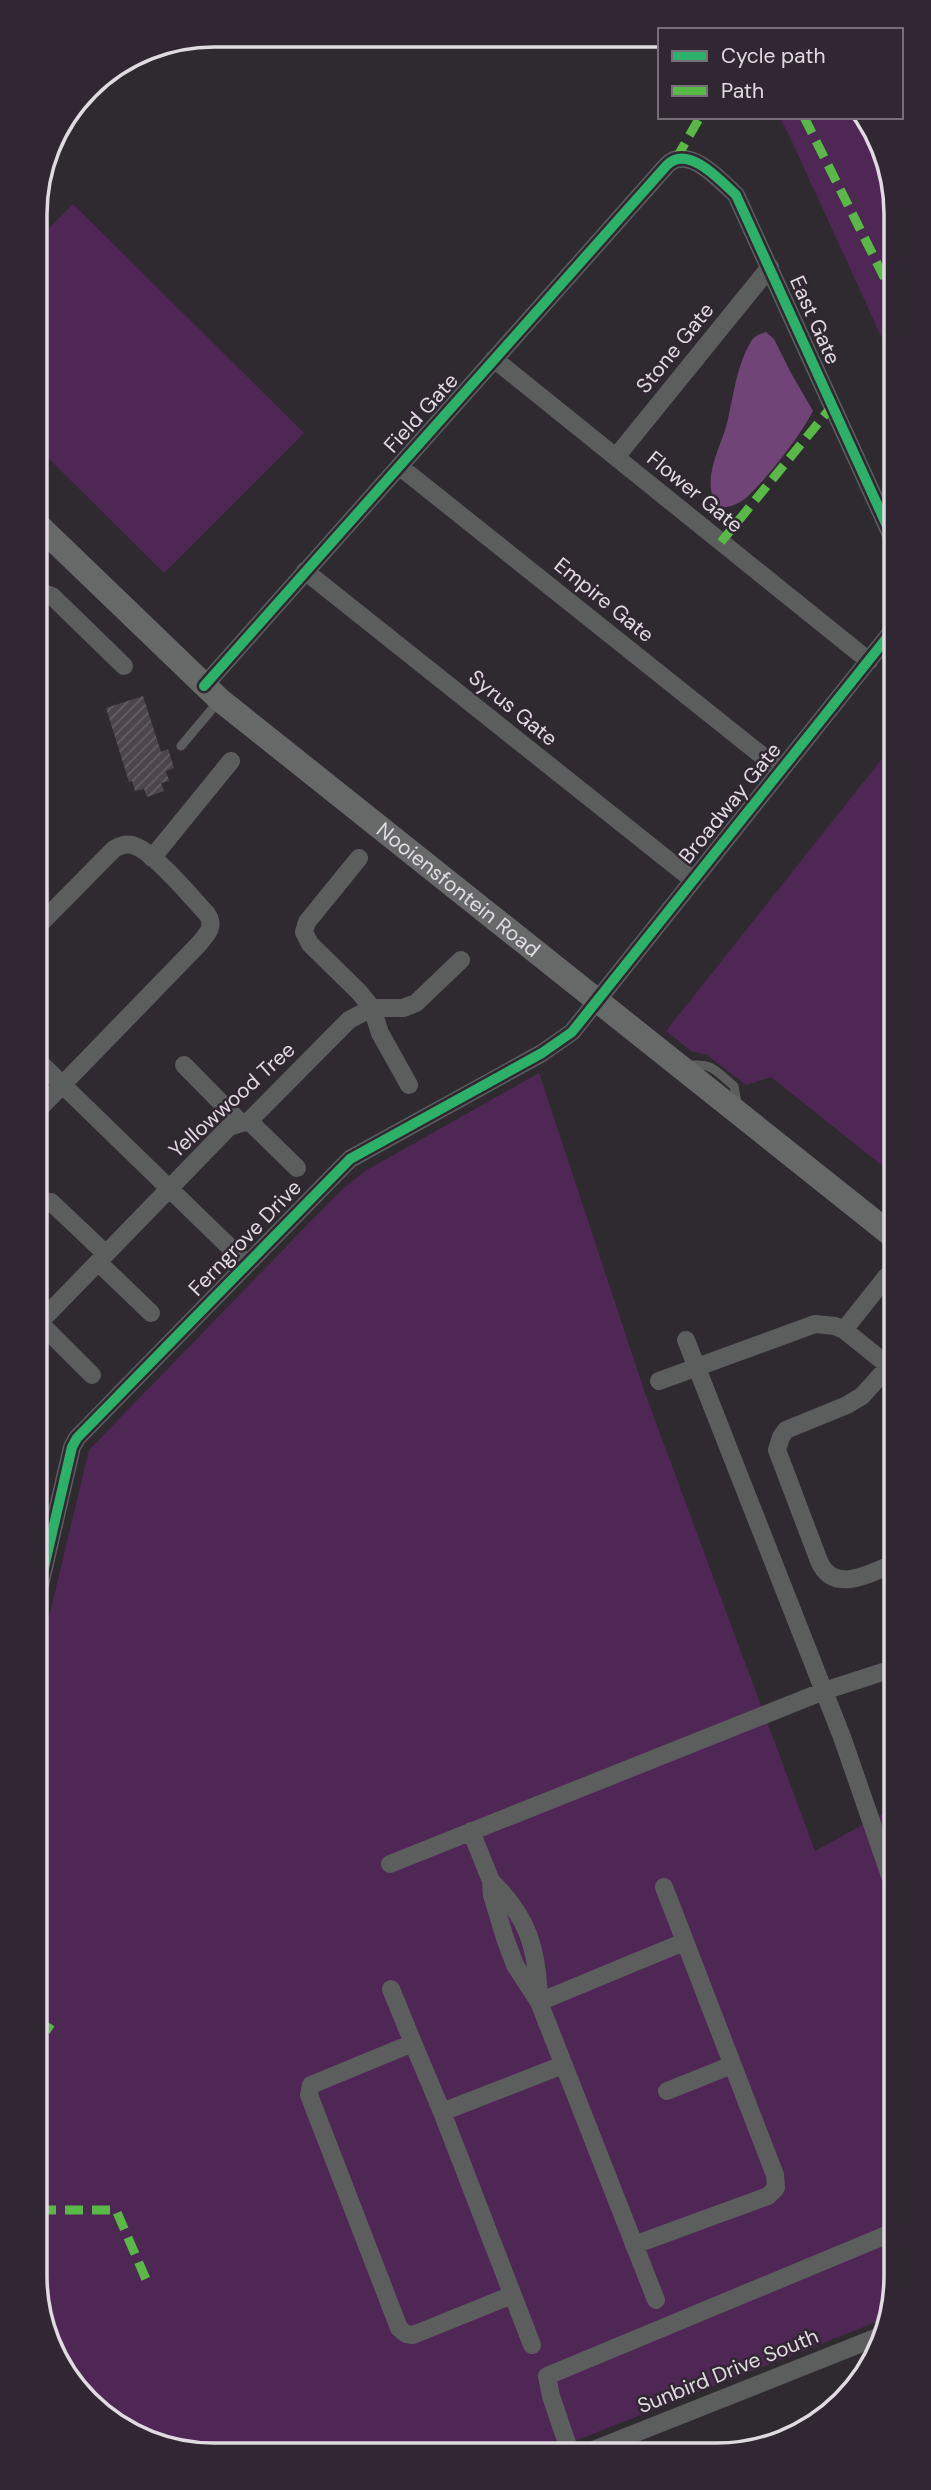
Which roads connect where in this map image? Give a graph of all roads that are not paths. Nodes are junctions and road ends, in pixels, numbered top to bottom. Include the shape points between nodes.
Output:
1 (667, 165) joint
2 (770, 267) junction
3 (494, 359) junction
4 (616, 457) junction
5 (399, 466) junction
6 (884, 518) edge
7 (48, 535) edge
8 (305, 571) junction
9 (48, 594) edge
10 (884, 641) edge
11 (869, 661) junction
12 (124, 666) dead end
13 (212, 693) junction
14 (181, 746) dead end
15 (231, 761) dead end
16 (780, 770) junction
17 (152, 858) junction
18 (359, 858) dead end
19 (693, 880) junction
20 (48, 917) edge
21 (461, 960) dead end
22 (598, 1001) junction
23 (372, 1008) junction
24 (184, 1065) dead end
25 (48, 1071) edge
26 (62, 1085) junction
27 (409, 1085) dead end
28 (48, 1100) edge
29 (245, 1122) junction
30 (297, 1168) dead end
31 (170, 1189) junction
32 (51, 1202) dead end
33 (884, 1229) edge
34 (102, 1258) junction
35 (247, 1264) junction
36 (883, 1280) edge
37 (151, 1313) dead end
38 (47, 1314) edge
39 (844, 1330) junction
40 (47, 1333) edge
41 (685, 1340) dead end
42 (883, 1362) edge
43 (696, 1366) junction
44 (92, 1375) dead end
45 (883, 1375) edge
46 (659, 1381) dead end
47 (47, 1553) edge
48 (883, 1567) edge
49 (883, 1672) edge
50 (824, 1691) junction
51 (471, 1831) junction
52 (883, 1857) edge
53 (390, 1864) dead end
54 (664, 1887) dead end
55 (684, 1942) junction
56 (391, 1989) dead end
57 (539, 2002) junction
58 (413, 2043) junction
59 (563, 2065) junction
60 (732, 2065) junction
61 (667, 2091) dead end
62 (442, 2112) junction
63 (883, 2236) edge
64 (634, 2245) junction
65 (512, 2295) junction
66 (656, 2300) dead end
67 (871, 2340) edge
68 (532, 2345) dead end
69 (567, 2443) edge
70 (611, 2443) edge

1 - 2 street, East Gate via 676,159 690,159 736,195
1 - 3 street, Field Gate
2 - 4 street, Stone Gate
2 - 6 street, East Gate
3 - 4 street, Flower Gate
3 - 5 street, Field Gate
4 - 11 street, Flower Gate
5 - 8 street, Field Gate
5 - 16 street, Empire Gate
7 - 13 street, Nooiensfontein Road
8 - 13 street, Field Gate
8 - 19 street, Syrus Gate
9 - 12 street
10 - 11 street, Broadway Gate
11 - 16 street, Broadway Gate
13 - 14 lane
13 - 22 street, Nooiensfontein Road
15 - 17 street
16 - 19 street, Broadway Gate
17 - 20 street via 136,846 114,849
17 - 26 street via 208,914 211,928
18 - 23 street via 307,922 304,932 310,944
19 - 22 street, Broadway Gate
21 - 23 street, Yellowwood Tree via 416,1003 403,1008
22 - 33 street, Nooiensfontein Road
22 - 35 street, Ferngrove Drive via 556,1045 355,1156
23 - 27 street via 380,1033
23 - 29 street, Yellowwood Tree via 349,1020
24 - 29 street
25 - 26 street
26 - 28 street
26 - 31 street
29 - 30 street
29 - 31 street, Yellowwood Tree via 229,1127
31 - 34 street, Yellowwood Tree
31 - 35 street
32 - 34 street
34 - 37 street
34 - 38 street, Yellowwood Tree
35 - 47 street, Ferngrove Drive via 74,1443
36 - 39 street
39 - 42 street
39 - 43 street via 816,1324
40 - 44 street
41 - 43 street
43 - 46 street
43 - 50 street
45 - 48 street via 847,1405 786,1430 777,1450 826,1573 846,1581
49 - 50 street
50 - 51 street
50 - 52 street
51 - 53 street
51 - 57 street via 512,1956
54 - 55 street
55 - 57 street
55 - 60 street
56 - 58 street
57 - 59 street
58 - 62 street
58 - 65 street via 311,2085 309,2095 399,2329 413,2335
59 - 62 street
59 - 64 street
60 - 61 street
60 - 64 street via 776,2188 768,2196
62 - 65 street
63 - 69 street via 547,2376
64 - 66 street
65 - 68 street
67 - 70 street, Sunbird Drive South

